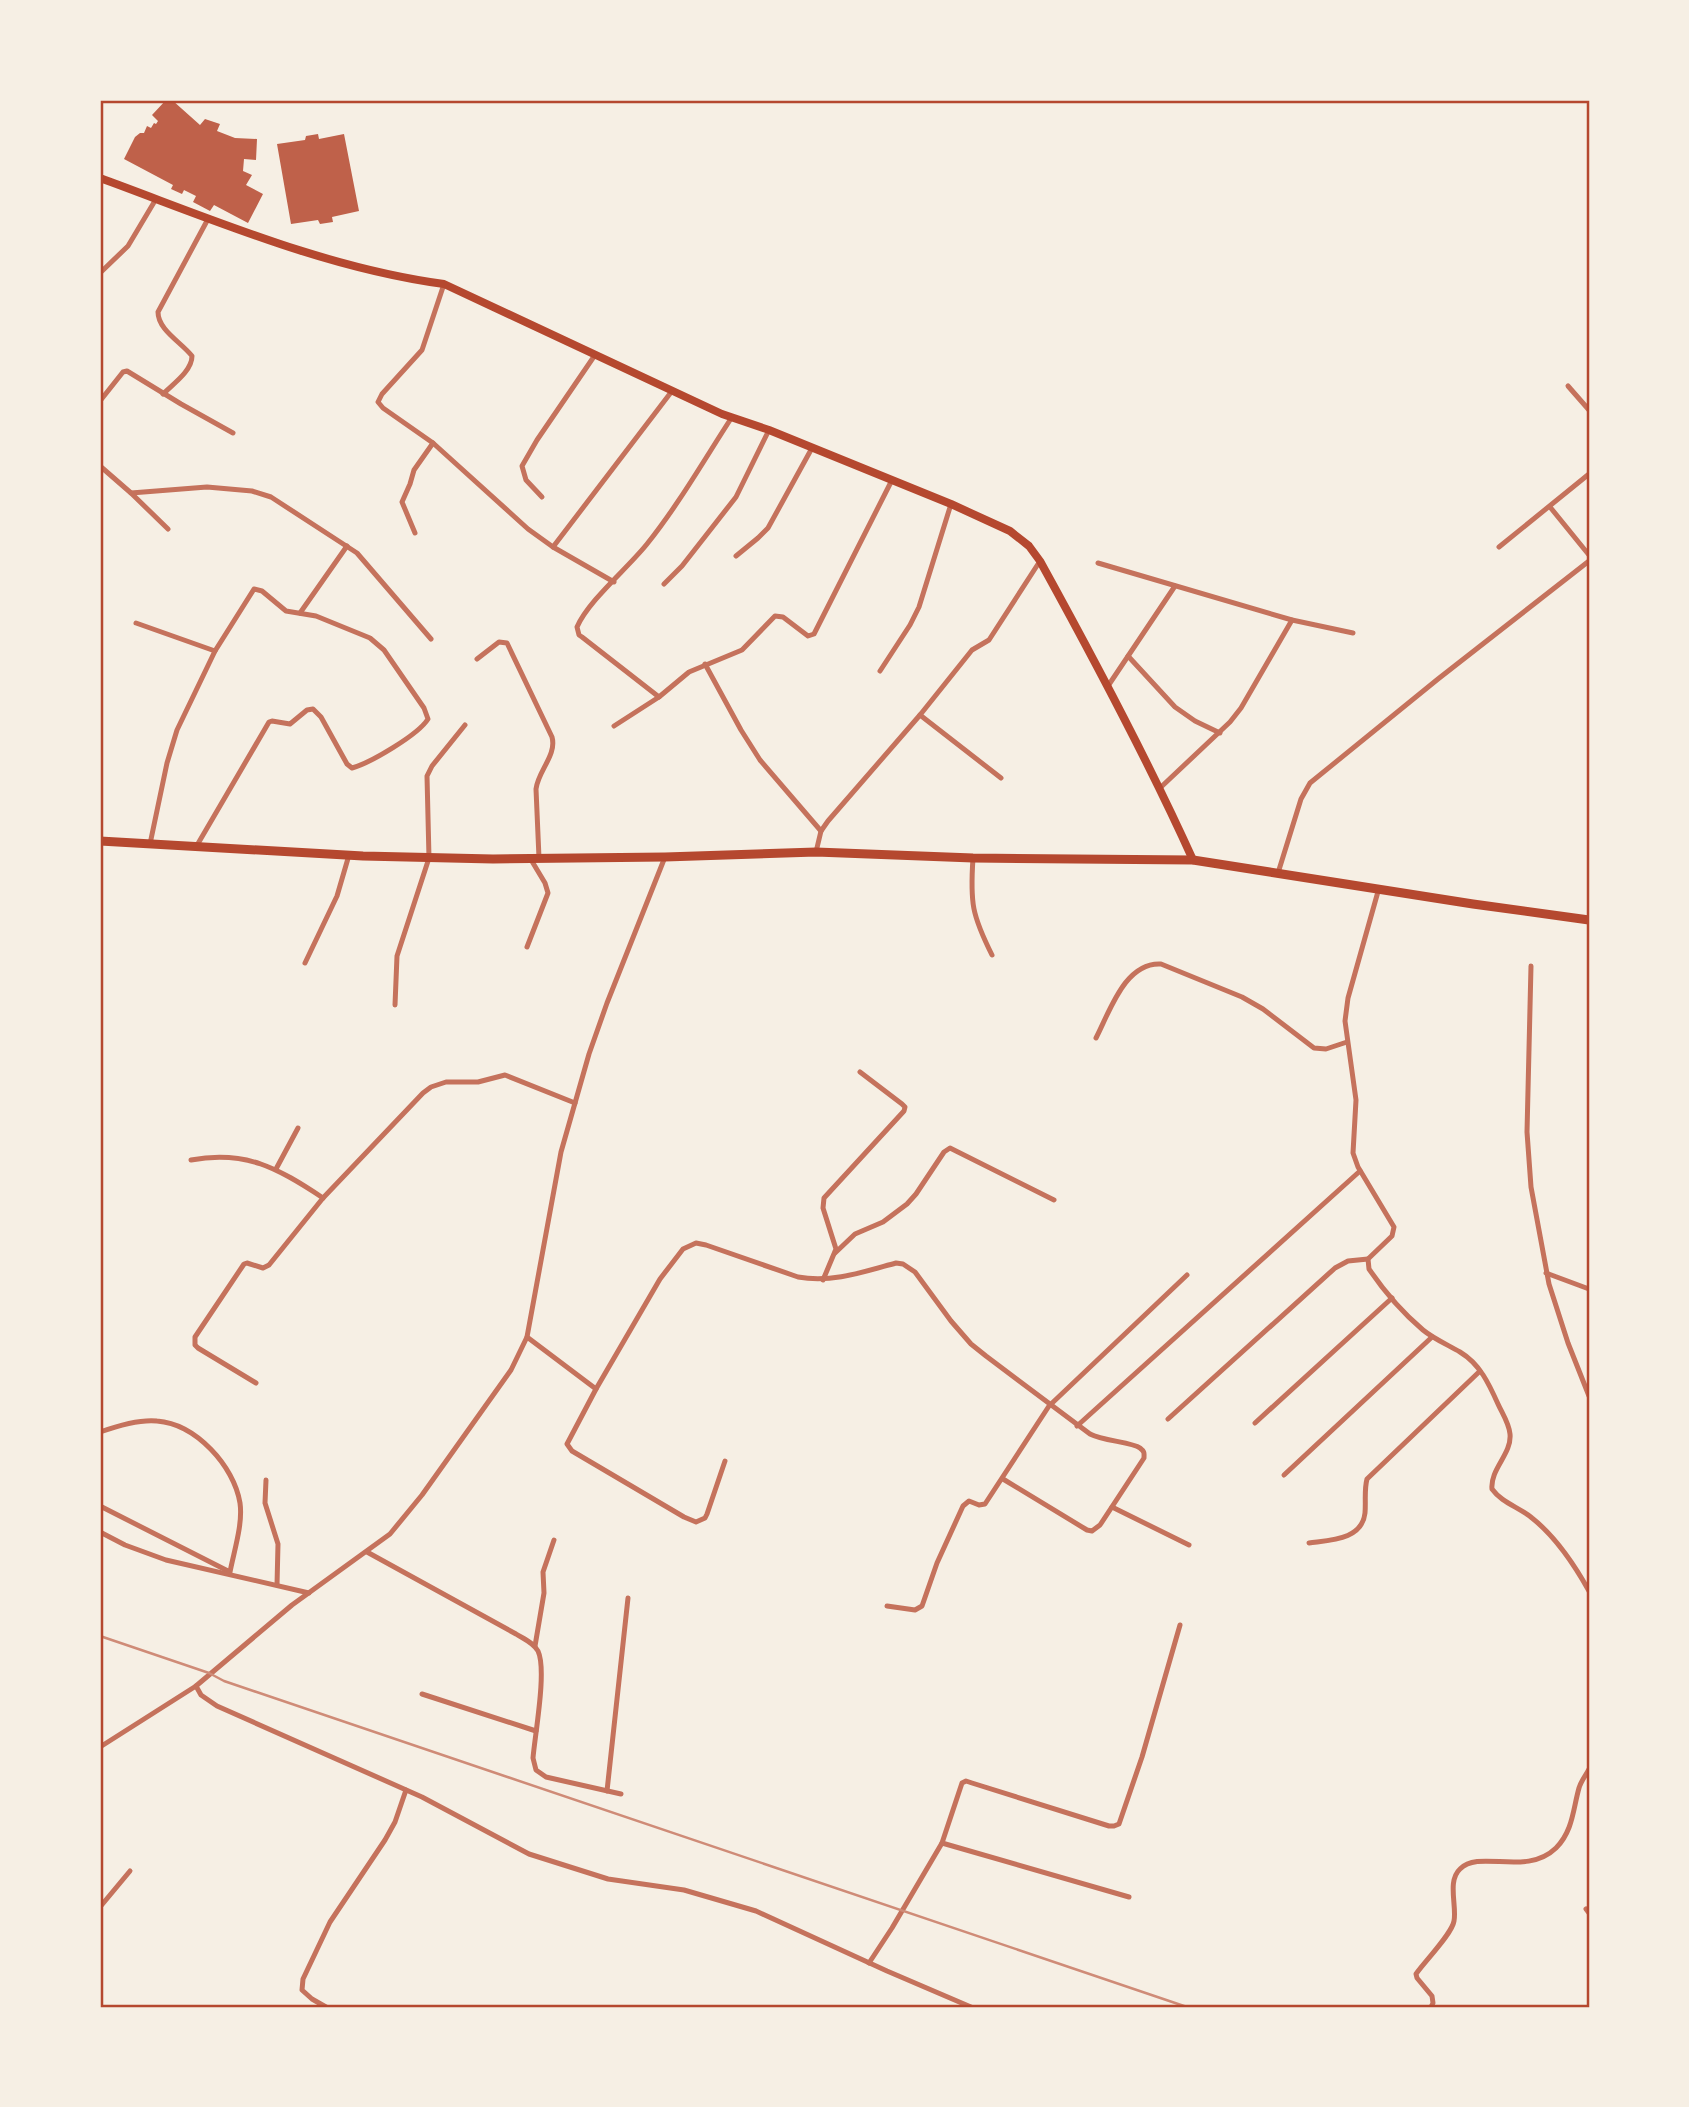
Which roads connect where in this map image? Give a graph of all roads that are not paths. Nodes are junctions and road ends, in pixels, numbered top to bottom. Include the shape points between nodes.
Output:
1 (100, 178) edge
2 (156, 199) junction
3 (208, 219) junction
4 (100, 273) edge
5 (444, 284) junction
6 (594, 355) junction
7 (1568, 386) dead end
8 (672, 391) junction
9 (163, 394) junction
10 (100, 401) edge
11 (1589, 410) edge
12 (732, 418) junction
13 (769, 430) junction
14 (233, 433) dead end
15 (433, 443) junction
16 (812, 448) junction
17 (100, 466) edge
18 (1589, 474) edge
19 (892, 480) junction
20 (131, 493) junction
21 (542, 497) dead end
22 (951, 503) junction
23 (1550, 507) junction
24 (168, 529) dead end
25 (415, 533) dead end
26 (347, 546) junction
27 (553, 547) junction
28 (1499, 547) dead end
29 (1589, 555) edge
30 (736, 556) dead end
31 (1040, 561) junction
32 (1589, 561) edge
33 (1098, 563) dead end
34 (614, 582) junction
35 (664, 584) dead end
36 (1175, 586) junction
37 (300, 613) junction
38 (1292, 620) junction
39 (136, 623) dead end
40 (1353, 633) dead end
41 (431, 639) dead end
42 (215, 651) junction
43 (1128, 656) junction
44 (477, 659) dead end
45 (705, 664) junction
46 (880, 671) dead end
47 (1108, 686) junction
48 (659, 697) junction
49 (920, 715) junction
50 (466, 725) dead end
51 (614, 726) dead end
52 (1220, 733) junction
53 (1001, 778) dead end
54 (1160, 788) junction
55 (821, 831) junction
56 (100, 841) edge
57 (150, 844) junction
58 (196, 847) junction
59 (816, 852) junction
60 (349, 855) junction
61 (665, 857) junction
62 (429, 858) junction
63 (534, 858) junction
64 (973, 859) junction
65 (1192, 860) junction
66 (1278, 873) junction
67 (1379, 888) junction
68 (1589, 920) edge
69 (527, 947) dead end
70 (992, 955) dead end
71 (305, 963) dead end
72 (1531, 966) dead end
73 (395, 1005) dead end
74 (1096, 1038) dead end
75 (1347, 1042) junction
76 (860, 1072) dead end
77 (575, 1103) junction
78 (298, 1128) dead end
79 (191, 1160) dead end
80 (276, 1169) junction
81 (1360, 1171) junction
82 (323, 1198) junction
83 (1054, 1200) dead end
84 (835, 1254) junction
85 (1368, 1259) junction
86 (1546, 1273) junction
87 (1187, 1275) dead end
88 (823, 1280) junction
89 (1589, 1289) edge
90 (1392, 1298) junction
91 (527, 1337) junction
92 (1432, 1337) junction
93 (1480, 1371) junction
94 (256, 1383) dead end
95 (596, 1389) junction
96 (1589, 1396) edge
97 (1049, 1406) junction
98 (1168, 1419) dead end
99 (1255, 1423) dead end
100 (1077, 1426) junction
101 (100, 1432) edge
102 (725, 1461) dead end
103 (1284, 1475) dead end
104 (1003, 1479) junction
105 (266, 1480) dead end
106 (100, 1506) edge
107 (1112, 1507) junction
108 (100, 1532) edge
109 (554, 1540) dead end
110 (1309, 1543) dead end
111 (1189, 1545) dead end
112 (367, 1552) junction
113 (230, 1572) junction
114 (237, 1575) junction
115 (277, 1585) junction
116 (1589, 1591) edge
117 (309, 1592) junction
118 (628, 1598) dead end
119 (887, 1606) dead end
120 (1180, 1625) dead end
121 (535, 1646) junction
122 (196, 1686) junction
123 (422, 1694) dead end
124 (536, 1731) junction
125 (100, 1747) edge
126 (1589, 1769) edge
127 (406, 1790) junction
128 (607, 1791) junction
129 (621, 1794) dead end
130 (942, 1843) junction
131 (130, 1871) dead end
132 (1129, 1897) dead end
133 (100, 1908) edge
134 (869, 1963) junction
135 (326, 2007) edge
136 (971, 2007) edge
137 (1431, 2007) edge

1 - 2 main road
2 - 3 main road
2 - 4 street via 128,246
3 - 5 main road via 271,242 405,279
3 - 9 street via 158,312 166,329 192,356 189,367
5 - 6 main road
5 - 15 street via 422,350 378,399 383,408
6 - 8 main road
6 - 21 street via 522,466 526,480
7 - 11 street
8 - 12 main road
8 - 27 street
9 - 10 street via 131,372 123,372
9 - 14 street
12 - 13 main road
12 - 34 street via 663,523
13 - 16 main road
13 - 35 street via 736,496
15 - 25 street via 414,470 402,502
15 - 27 street
16 - 19 main road
16 - 30 street via 768,528
17 - 20 street
18 - 23 street
19 - 22 main road
19 - 45 street via 814,634 808,636 775,616 742,650
20 - 24 street
20 - 26 street via 207,487 260,492
22 - 31 main road via 1010,531
22 - 46 street via 919,607
23 - 28 street
23 - 29 street
26 - 37 street
26 - 41 street via 366,561
27 - 34 street
31 - 47 main road
31 - 49 street via 989,640 972,650
32 - 66 street via 1311,783 1301,799
33 - 36 street
34 - 48 street via 577,631
36 - 38 street
36 - 43 street
37 - 42 street via 286,611 254,589
37 - 58 street via 377,643 428,719 412,735 352,768 313,709 290,724 268,722
38 - 40 street
38 - 52 street via 1241,708
39 - 42 street
42 - 57 street via 173,739
43 - 47 street
43 - 52 street via 1175,707
44 - 63 street via 496,643 507,643 552,737 553,748 537,780
45 - 48 street via 689,671
45 - 55 street via 760,760
47 - 54 main road
48 - 51 street
49 - 53 street
49 - 55 street
50 - 62 street via 427,776
52 - 54 street
54 - 65 main road
55 - 59 street
56 - 57 main road
57 - 58 main road
58 - 60 main road
59 - 61 main road
59 - 64 main road
60 - 62 main road
60 - 71 street via 337,896
61 - 63 main road
61 - 77 street via 598,1027
62 - 63 main road
62 - 73 street via 397,956
63 - 69 street via 548,893
64 - 65 main road
64 - 70 street via 971,900
65 - 66 main road
66 - 67 main road
67 - 68 main road
67 - 75 street via 1348,998
72 - 86 street via 1528,1160
74 - 75 street via 1128,980 1139,969 1161,964 1242,997 1314,1048
75 - 81 street via 1356,1100 1353,1153
76 - 84 street via 905,1107 824,1198
77 - 82 street via 505,1075 438,1085 418,1097
77 - 91 street via 552,1192
78 - 80 street
79 - 80 street via 223,1156
80 - 82 street
81 - 85 street via 1394,1227 1392,1236
81 - 100 street
82 - 94 street via 269,1265 244,1264 195,1338 198,1348
83 - 84 street via 947,1149 911,1200 883,1222 850,1237
84 - 88 street
85 - 90 street via 1369,1269
85 - 98 street via 1335,1268
86 - 89 street
86 - 96 street
87 - 97 street
88 - 95 street via 798,1277 706,1245 688,1245 660,1279
88 - 97 street via 896,1263 909,1267 971,1344
90 - 92 street
90 - 99 street
91 - 95 street
91 - 112 street via 511,1370 422,1495 397,1527
92 - 93 street via 1472,1361
92 - 103 street
93 - 110 street via 1367,1479 1364,1517 1358,1529 1344,1538
93 - 116 street via 1511,1435 1492,1489 1544,1529
95 - 102 street via 569,1438 569,1448 684,1517 696,1522 705,1518
97 - 100 street
97 - 104 street
100 - 107 street via 1098,1438 1135,1446 1144,1454
101 - 113 street via 157,1421 177,1426 209,1448 226,1468 240,1506
104 - 107 street via 1087,1530 1097,1529
104 - 119 street via 982,1505 970,1500 963,1506 922,1606 915,1610
105 - 115 street via 265,1503 278,1544
106 - 113 street
107 - 111 street
108 - 114 street via 166,1560
109 - 121 street via 542,1572 544,1593
112 - 117 street
112 - 121 street
113 - 114 street
114 - 115 street
115 - 117 street
117 - 122 street
118 - 128 street
120 - 130 street via 1119,1824 1109,1826 966,1781
121 - 124 street via 542,1670
122 - 125 street
122 - 127 street via 201,1695 248,1721
123 - 124 street
124 - 128 street via 533,1758 540,1774
126 - 137 street via 1568,1831 1555,1849 1526,1861 1475,1860 1457,1871 1453,1926 1416,1974 1432,1996
127 - 134 street via 529,1854 608,1879 684,1890 732,1903
127 - 135 street via 391,1829 330,1923 303,1979 302,1990
128 - 129 street
130 - 132 street
130 - 134 street
131 - 133 street
134 - 136 street

